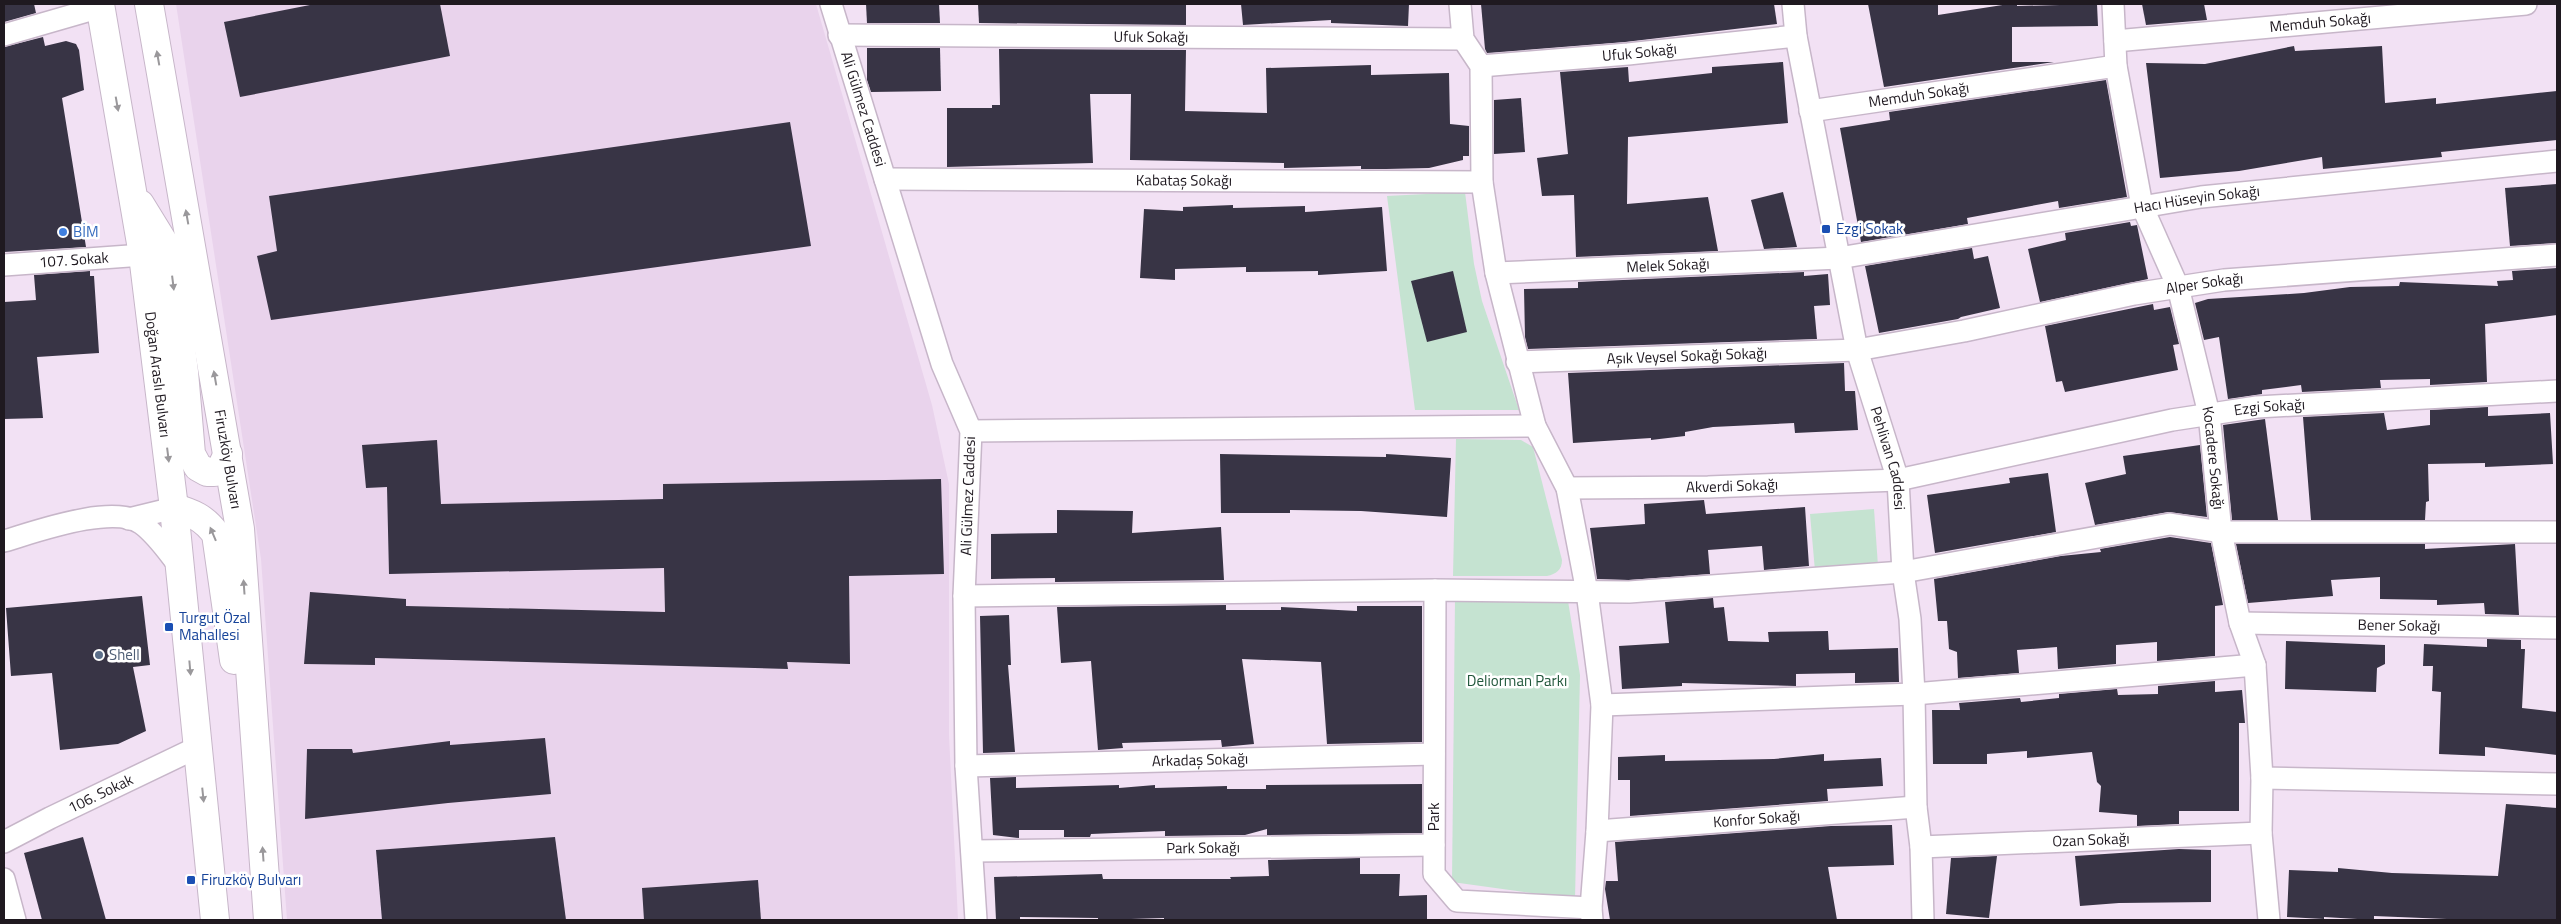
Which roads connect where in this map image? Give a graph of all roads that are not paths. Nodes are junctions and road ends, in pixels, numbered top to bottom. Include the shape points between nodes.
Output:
1 (149, 4) edge
2 (831, 4) edge
3 (1460, 4) edge
4 (1793, 4) edge
5 (2113, 4) edge
6 (2526, 4) edge
7 (100, 5) edge
8 (4, 35) edge
9 (839, 35) junction
10 (1796, 36) junction
11 (1463, 39) junction
12 (2115, 41) junction
13 (1481, 66) junction
14 (2116, 66) junction
15 (1810, 111) junction
16 (2557, 161) edge
17 (885, 179) junction
18 (1482, 182) junction
19 (132, 192) junction
20 (2142, 206) junction
21 (143, 255) junction
22 (2557, 255) edge
23 (1839, 258) junction
24 (4, 265) edge
25 (1496, 273) junction
26 (2178, 287) junction
27 (1857, 350) junction
28 (1517, 362) junction
29 (2557, 391) edge
30 (2209, 414) junction
31 (1536, 426) junction
32 (971, 431) junction
33 (228, 454) junction
34 (1898, 480) junction
35 (1567, 488) junction
36 (174, 508) junction
37 (129, 519) junction
38 (2221, 532) junction
39 (2557, 532) edge
40 (4, 540) edge
41 (180, 567) junction
42 (1903, 572) junction
43 (1435, 590) junction
44 (1587, 592) junction
45 (964, 596) junction
46 (2240, 623) junction
47 (2557, 628) edge
48 (2255, 665) junction
49 (1914, 694) junction
50 (1602, 705) junction
51 (254, 716) junction
52 (198, 747) junction
53 (1434, 754) junction
54 (966, 766) junction
55 (2262, 778) junction
56 (2557, 784) edge
57 (1916, 807) junction
58 (1597, 830) junction
59 (2261, 833) junction
60 (4, 842) edge
61 (1434, 844) junction
62 (1921, 847) junction
63 (972, 851) junction
64 (4, 880) edge
65 (1592, 914) edge
66 (15, 920) edge
67 (215, 920) edge
68 (268, 920) edge
69 (976, 920) edge
70 (1923, 920) edge
71 (2268, 920) edge

33 -> 1 main road, Firuzköy Bulvarı
2 - 9 street, Ali Gülmez Caddesi
3 - 11 street
4 - 10 street, Pehlivan Caddesi
5 - 12 street, Kocadere Sokağı
6 - 12 street, Memduh Sokağı
7 - 8 street
7 -> 19 main road, Doğan Araslı Bulvarı
9 - 11 street, Ufuk Sokağı
9 - 17 street, Ali Gülmez Caddesi
10 - 13 street, Ufuk Sokağı
10 - 15 street, Pehlivan Caddesi
11 - 13 street
12 - 14 street, Kocadere Sokağı
13 - 18 street
14 - 15 street, Memduh Sokağı
14 - 20 street, Kocadere Sokağı
15 - 23 street, Pehlivan Caddesi
16 - 20 street, Hacı Hüseyin Sokağı via 2201,197
17 - 18 street, Kabataş Sokağı
17 - 32 street, Ali Gülmez Caddesi via 942,364
18 - 25 street
19 - 21 main road, Doğan Araslı Bulvarı
19 -> 33 main road via 164,243 170,260 191,454 198,467 207,472 221,468
20 - 23 street, Hacı Hüseyin Sokağı
20 - 26 street, Kocadere Sokağı
21 - 24 street, 107. Sokak
21 -> 36 main road, Doğan Araslı Bulvarı
22 - 26 street, Alper Sokağı via 2224,280
23 - 25 street, Melek Sokağı
23 - 27 street, Pehlivan Caddesi
25 - 28 street
26 - 27 street, Alper Sokağı
26 - 30 street, Kocadere Sokağı
27 - 28 street, Aşık Veysel Sokağı Sokağı
27 - 34 street, Pehlivan Caddesi
28 - 31 street
29 - 30 street, Ezgi Sokağı via 2345,401
30 - 34 street, Ezgi Sokağı
30 - 38 street, Kocadere Sokağı
31 - 32 street
31 - 35 street
32 - 45 street, Ali Gülmez Caddesi
51 -> 33 main road, Firuzköy Bulvarı via 240,529
34 - 35 street, Akverdi Sokağı
34 - 42 street, Pehlivan Caddesi
35 - 44 street
36 - 37 street
36 - 41 main road, Doğan Araslı Bulvarı
51 -> 36 main road via 240,691 216,534 194,513
37 - 40 street via 101,516
37 - 41 street via 140,522 154,534
38 - 39 street
38 - 42 street via 2170,524
38 - 46 street, Kocadere Sokağı
41 -> 52 main road, Doğan Araslı Bulvarı
42 - 44 street via 1629,592
42 - 49 street, Pehlivan Caddesi via 1910,618
43 - 44 street
43 - 45 street
43 - 53 street, Park
44 - 50 street
45 - 54 street, Ali Gülmez Caddesi
46 - 47 street, Bener Sokağı
46 - 48 street, Kocadere Sokağı
48 - 49 street
48 - 55 street, Kocadere Sokağı
49 - 50 street
49 - 57 street, Pehlivan Caddesi
50 - 58 street
68 -> 51 main road, Firuzköy Bulvarı
52 - 60 street, 106. Sokak
52 -> 67 main road
53 - 54 street, Arkadaş Sokağı
53 - 61 street, Park
54 - 63 street, Ali Gülmez Caddesi
55 - 56 street
55 - 59 street, Kocadere Sokağı
57 - 58 street, Konfor Sokağı
57 - 62 street, Pehlivan Caddesi
58 - 65 street
59 - 62 street, Ozan Sokağı
59 - 71 street, Kocadere Sokağı
61 - 63 street, Park Sokağı
61 - 65 street, Park via 1434,874 1457,901
62 - 70 street, Pehlivan Caddesi
63 - 69 street, Ali Gülmez Caddesi
64 - 66 street

